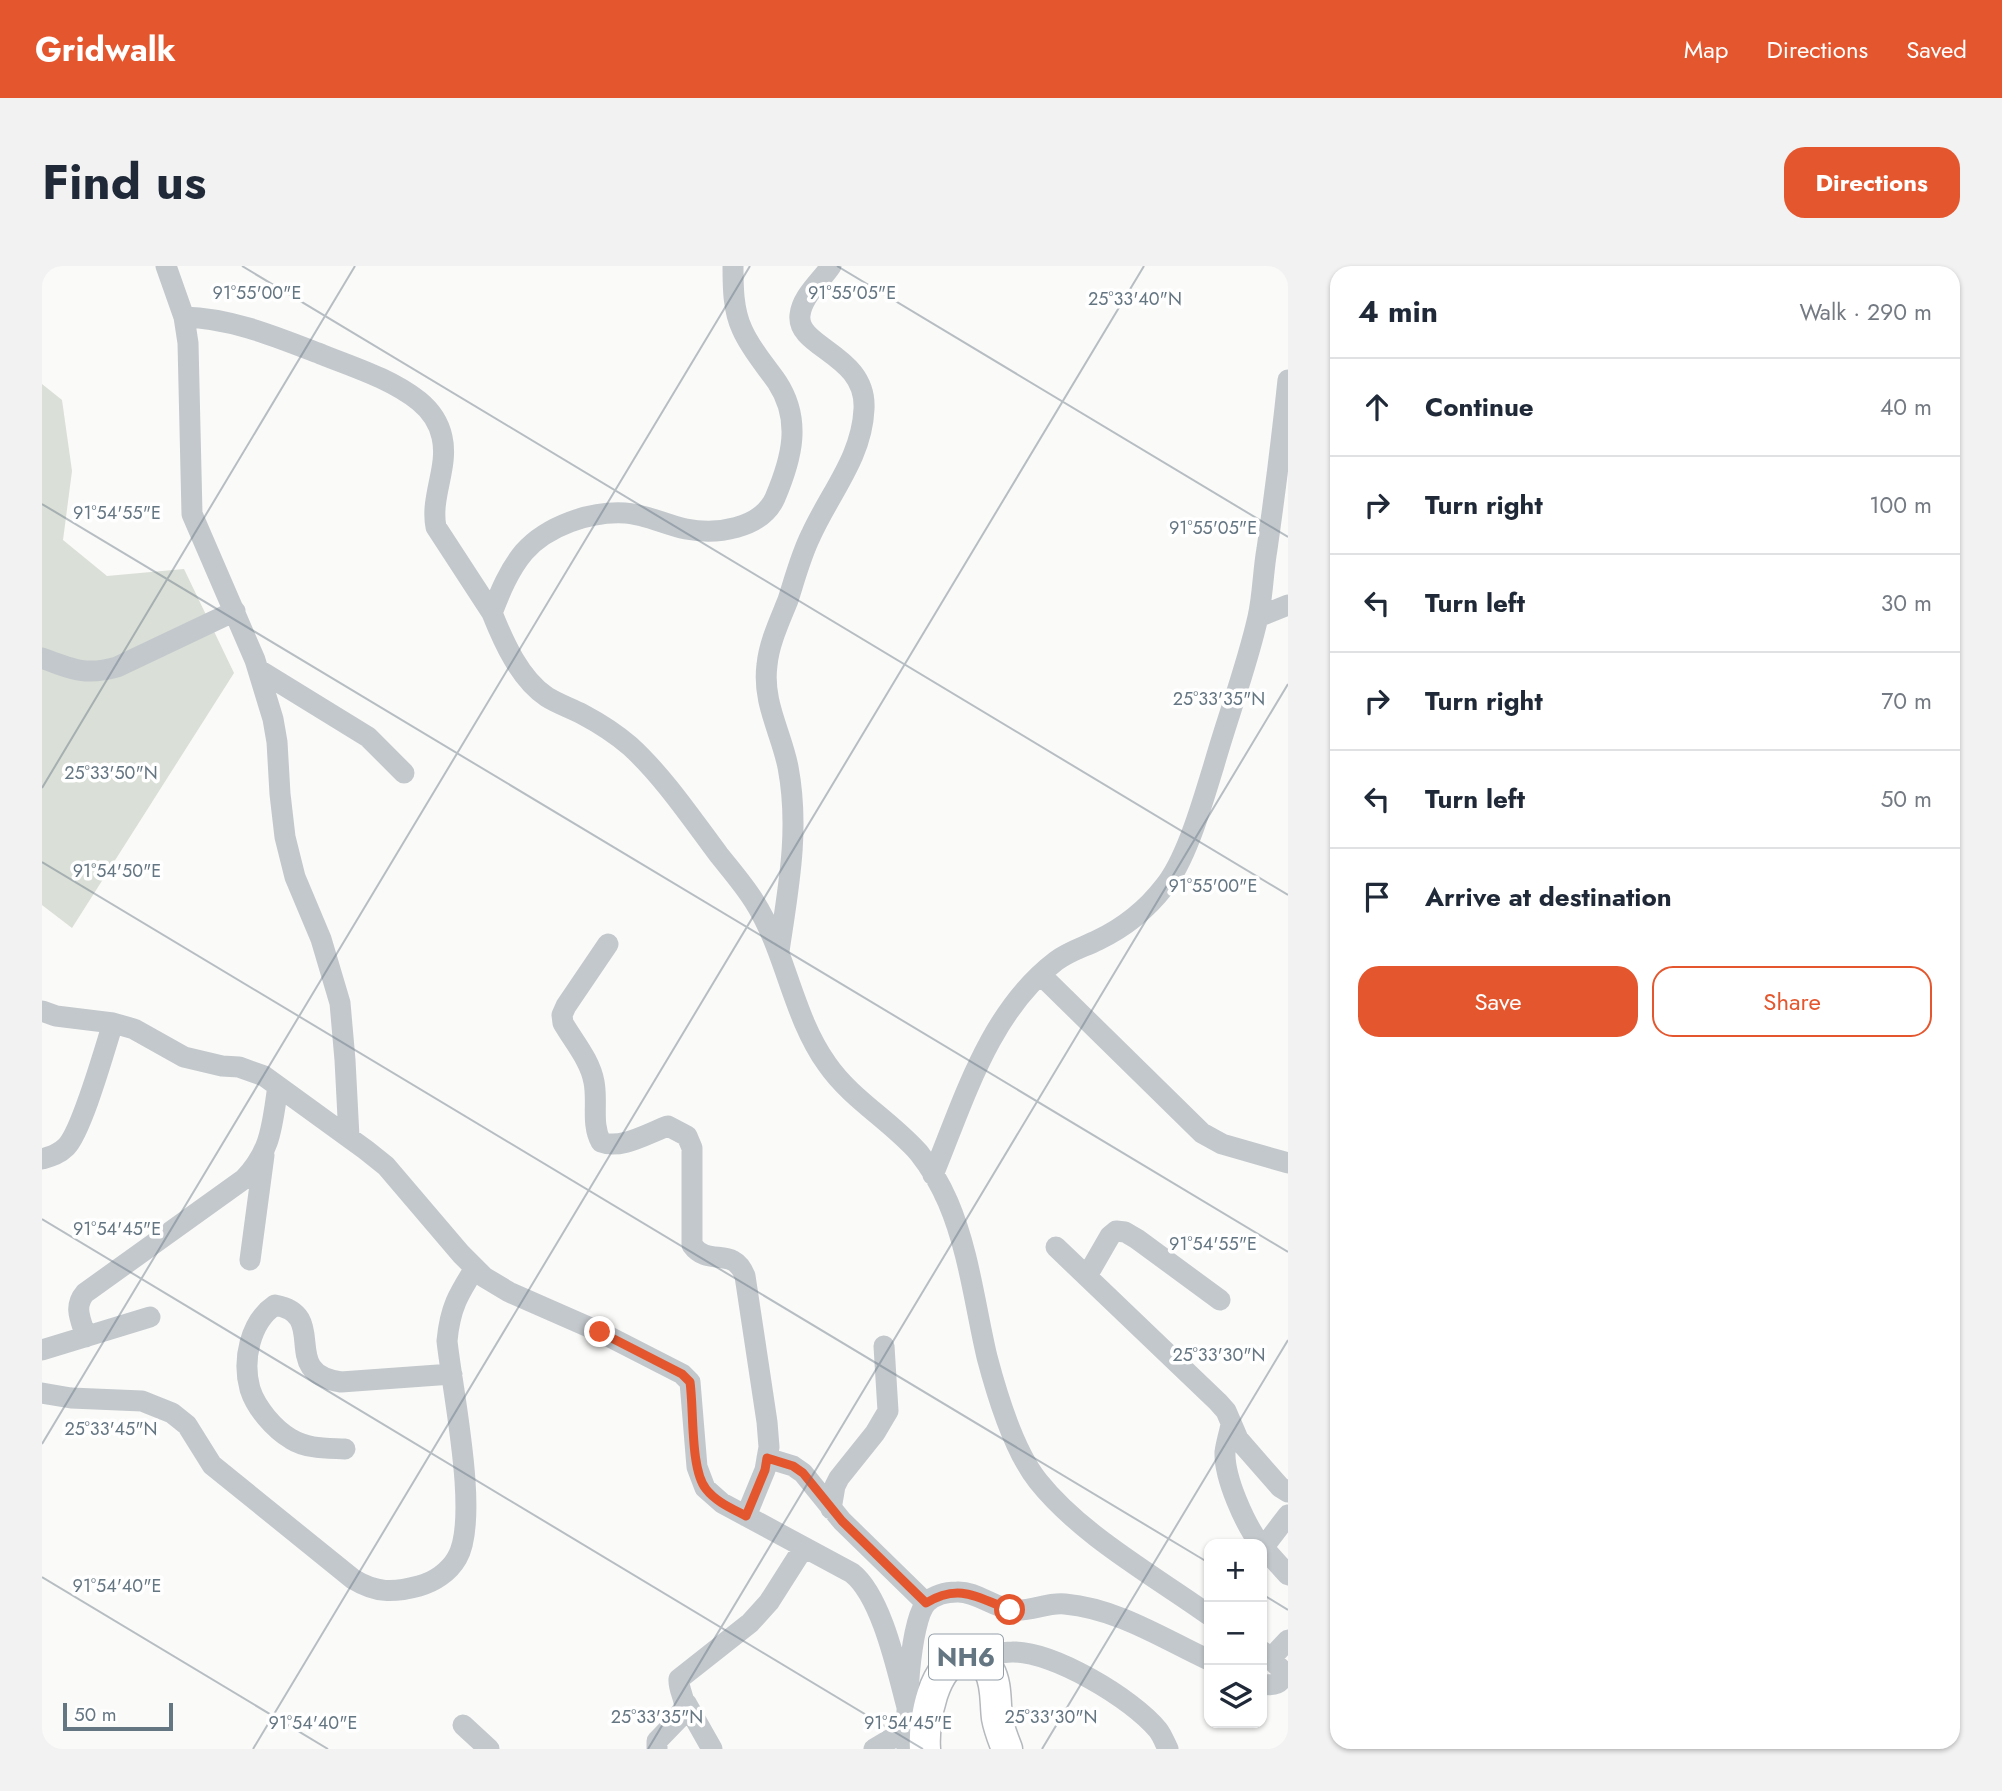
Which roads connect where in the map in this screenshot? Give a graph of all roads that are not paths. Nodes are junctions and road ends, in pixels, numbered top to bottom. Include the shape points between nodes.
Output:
1 (166, 266) edge
2 (733, 266) edge
3 (831, 266) edge
4 (184, 317) junction
5 (1288, 380) edge
6 (1288, 605) edge
7 (235, 611) junction
8 (492, 613) junction
9 (1258, 617) junction
10 (42, 658) edge
11 (259, 670) junction
12 (404, 773) dead end
13 (608, 944) dead end
14 (779, 954) junction
15 (1041, 975) junction
16 (42, 1011) edge
17 (113, 1023) junction
18 (278, 1086) junction
19 (349, 1137) junction
20 (265, 1153) junction
21 (42, 1158) edge
22 (1288, 1163) edge
23 (933, 1175) junction
24 (1056, 1247) dead end
25 (250, 1260) dead end
26 (475, 1268) junction
27 (1087, 1276) junction
28 (1220, 1300) dead end
29 (150, 1317) dead end
30 (86, 1336) junction
31 (884, 1346) dead end
32 (42, 1350) edge
33 (452, 1374) junction
34 (42, 1393) edge
35 (1231, 1425) junction
36 (345, 1450) dead end
37 (767, 1458) junction
38 (1288, 1492) edge
39 (831, 1510) junction
40 (1288, 1515) edge
41 (746, 1516) junction
42 (1258, 1539) edge
43 (1267, 1540) edge
44 (804, 1547) junction
45 (1267, 1552) edge
46 (1288, 1575) edge
47 (926, 1603) junction
48 (1204, 1611) edge
49 (1288, 1640) edge
50 (1267, 1653) edge
51 (1267, 1655) edge
52 (974, 1657) junction
53 (1204, 1658) edge
54 (1267, 1685) edge
55 (686, 1703) junction
56 (907, 1707) junction
57 (463, 1725) dead end
58 (913, 1743) edge
59 (489, 1749) edge
60 (657, 1749) edge
61 (712, 1749) edge
62 (874, 1749) edge
63 (1007, 1749) edge
64 (1167, 1749) edge

1 - 4 street
2 - 8 street via 741,328 788,400 792,414 793,433 774,501 755,519 726,529 700,531 627,513 597,513 568,523 525,551
3 - 14 street via 804,301 801,325 855,374 863,388 865,407 862,434 810,536 767,662 768,707 783,748 792,799 794,857
4 - 7 street via 192,514
4 - 8 street via 229,323 302,347 369,372 421,402 442,437 443,459 433,512 436,527
5 - 9 street
6 - 9 street
7 - 10 street via 102,671 73,670
7 - 11 street
8 - 14 street via 528,681 631,747 673,795 753,899
9 - 15 street via 1208,785 1166,886 1120,928 1070,951
11 - 12 street via 354,727
11 - 19 street via 277,742 285,838 340,1003
13 - 37 street via 562,1015 589,1063 596,1133 609,1145 668,1126 687,1136 692,1148 692,1245 707,1257 730,1258 741,1266 744,1276 767,1422
14 - 23 street via 825,1062 855,1096 919,1153
15 - 22 street via 1202,1133 1222,1144
15 - 23 street via 994,1034
16 - 17 street
17 - 18 street via 184,1057 251,1070
17 - 21 street via 78,1127 68,1145 54,1156
18 - 19 street
18 - 20 street
19 - 26 street via 386,1166
20 - 25 street
20 - 30 street via 244,1179 85,1293 77,1307
23 - 48 street via 960,1236 1000,1400 1036,1479 1089,1530
24 - 27 street
26 - 33 street via 454,1301 449,1321
26 - 41 street via 502,1288 682,1374 690,1382 697,1467 705,1488
27 - 28 street via 1115,1231 1137,1238
27 - 35 street via 1218,1402
29 - 30 street
30 - 32 street
31 - 39 street via 888,1411 839,1478
33 - 34 street via 466,1498 463,1542 446,1571 430,1583 399,1591 368,1588 353,1579 212,1465 187,1425 172,1413 142,1402
33 - 36 street via 327,1380 307,1362 297,1313 275,1305 258,1321 253,1334 248,1358 250,1388 265,1415 292,1440
35 - 38 street via 1238,1439
35 - 42 street via 1227,1468 1241,1511
37 - 39 street via 803,1473
37 - 41 street
39 - 47 street
40 - 43 street
41 - 44 street
44 - 55 street via 750,1623 679,1679
44 - 56 street via 863,1581 895,1659
45 - 46 street
47 - 53 street via 960,1591 1010,1610 1046,1604 1087,1608 1133,1622
47 - 56 street via 917,1620
49 - 50 street
51 - 54 street via 1283,1671 1279,1683
52 - 58 highway, NH6 via 952,1663 939,1680 930,1700 924,1736
52 - 63 highway, NH6 via 993,1679
52 - 64 street via 1014,1652 1077,1672 1141,1712 1160,1731
55 - 60 street via 685,1712 657,1741
55 - 61 street
56 - 58 street
57 - 59 street
58 - 62 street

